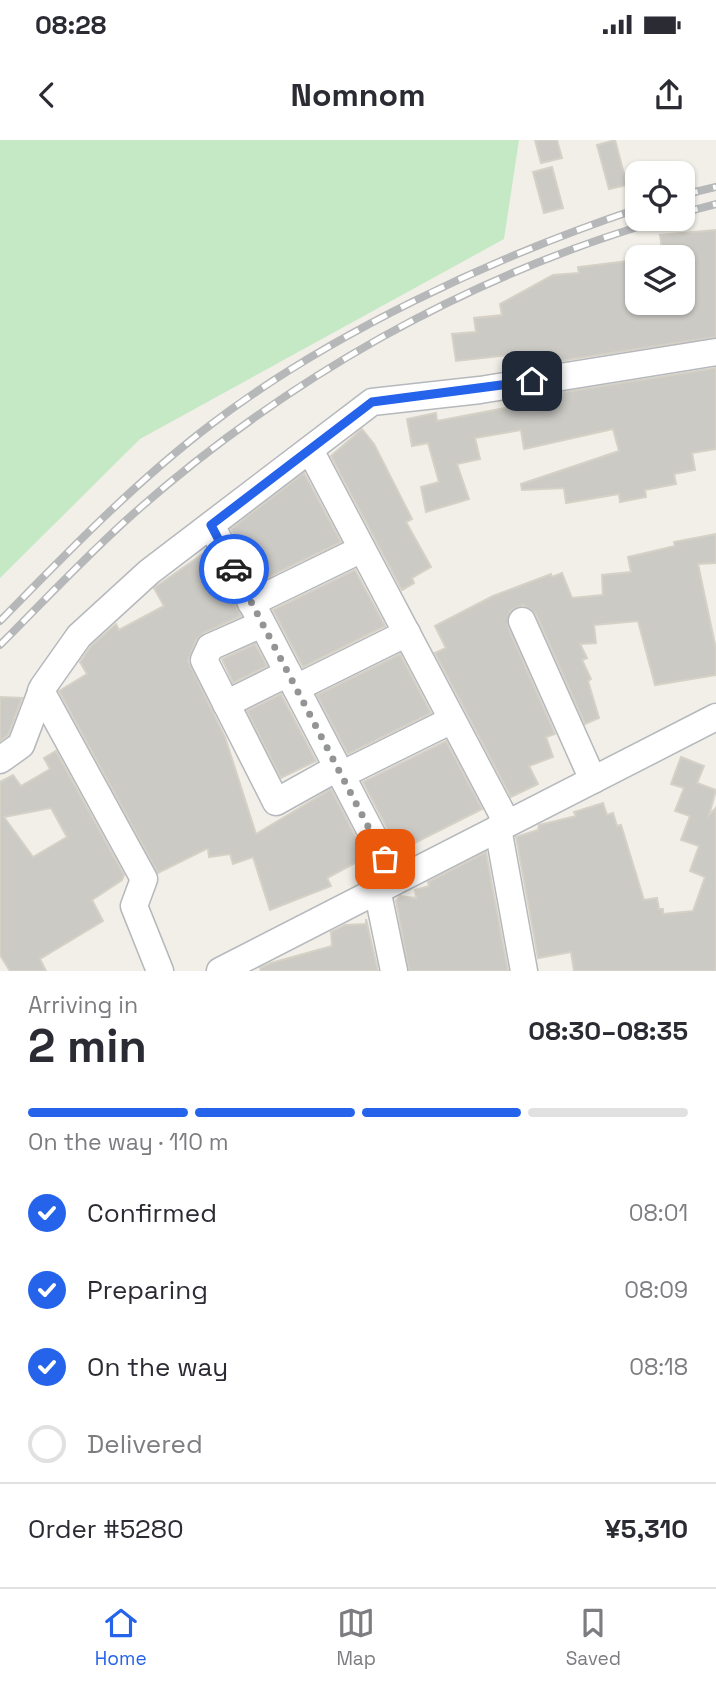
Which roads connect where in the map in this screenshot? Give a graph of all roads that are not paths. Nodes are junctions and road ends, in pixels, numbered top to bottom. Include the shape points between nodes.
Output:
1 (716, 352) edge
2 (310, 450) junction
3 (211, 525) junction
4 (362, 549) junction
5 (257, 613) junction
6 (522, 621) dead end
7 (407, 633) junction
8 (292, 680) junction
9 (41, 691) junction
10 (226, 704) junction
11 (716, 717) edge
12 (452, 720) junction
13 (0, 760) edge
14 (339, 772) junction
15 (593, 780) junction
16 (502, 825) junction
17 (386, 884) junction
18 (160, 971) edge
19 (220, 971) edge
20 (394, 971) edge
21 (524, 971) edge

1 - 2 street via 480,390 372,402
2 - 3 street
2 - 4 street
3 - 5 street
3 - 9 street via 149,572 79,636
4 - 5 street
4 - 7 street
5 - 8 street
5 - 10 street via 210,647 204,660
6 - 15 street
7 - 8 street
7 - 12 street
8 - 10 street
8 - 14 street
9 - 13 street via 21,745
9 - 18 street via 144,879 134,906
10 - 14 street via 276,802
11 - 15 street
12 - 14 street
12 - 16 street
14 - 17 street
15 - 16 street
16 - 17 street
16 - 21 street
17 - 19 street
17 - 20 street

